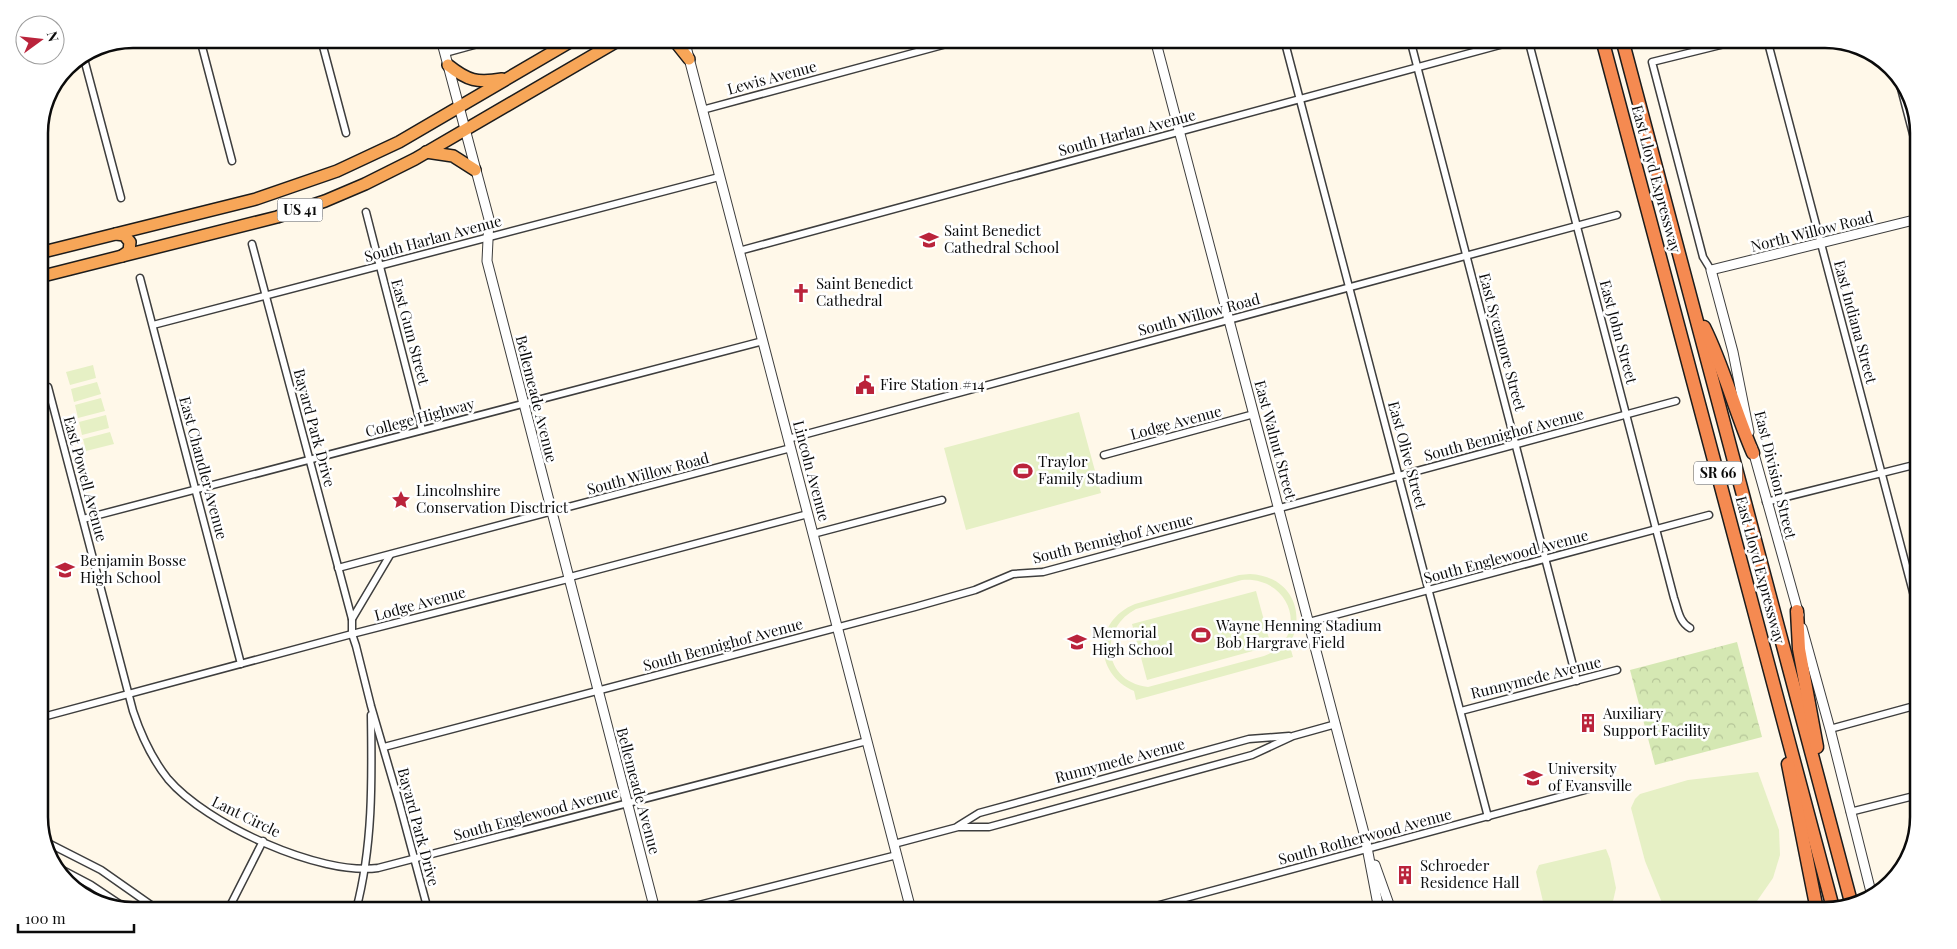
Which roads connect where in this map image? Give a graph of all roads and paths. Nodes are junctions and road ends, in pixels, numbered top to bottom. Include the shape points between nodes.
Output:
1 (202, 48) edge
2 (323, 48) edge
3 (444, 48) edge
4 (463, 48) edge
5 (560, 48) edge
6 (605, 48) edge
7 (680, 48) edge
8 (686, 48) edge
9 (932, 48) edge
10 (1157, 48) edge
11 (1286, 48) edge
12 (1412, 48) edge
13 (1488, 48) edge
14 (1530, 48) edge
15 (1604, 48) edge
16 (1625, 48) edge
17 (1708, 48) edge
18 (1769, 48) edge
19 (445, 53) junction
20 (689, 59) junction
21 (85, 63) edge
22 (448, 65) junction
23 (1417, 67) junction
24 (507, 79) junction
25 (1300, 100) junction
26 (459, 107) junction
27 (702, 110) junction
28 (465, 129) junction
29 (346, 132) dead end
30 (1180, 132) junction
31 (426, 152) junction
32 (232, 161) dead end
33 (475, 170) junction
34 (719, 177) junction
35 (121, 198) dead end
36 (366, 212) dead end
37 (1617, 215) dead end
38 (1909, 221) edge
39 (1577, 226) junction
40 (116, 234) junction
41 (488, 237) junction
42 (1821, 243) junction
43 (252, 244) dead end
44 (48, 251) edge
45 (739, 251) junction
46 (122, 256) junction
47 (1467, 256) junction
48 (379, 266) junction
49 (1711, 270) junction
50 (48, 275) edge
51 (140, 278) dead end
52 (1349, 288) junction
53 (266, 295) junction
54 (1692, 303) junction
55 (1229, 320) junction
56 (153, 325) junction
57 (762, 341) junction
58 (48, 387) dead end
59 (1676, 401) dead end
60 (522, 404) junction
61 (1254, 414) junction
62 (1627, 414) junction
63 (422, 430) junction
64 (789, 444) junction
65 (1516, 444) junction
66 (1753, 453) junction
67 (1104, 455) dead end
68 (309, 459) junction
69 (1909, 466) edge
70 (1882, 473) junction
71 (1399, 476) junction
72 (196, 490) junction
73 (942, 500) dead end
74 (1766, 502) junction
75 (1279, 508) junction
76 (551, 512) junction
77 (808, 514) junction
78 (1709, 515) dead end
79 (83, 519) junction
80 (1657, 529) junction
81 (813, 534) junction
82 (390, 555) junction
83 (1546, 559) junction
84 (338, 568) junction
85 (568, 579) junction
86 (1910, 579) edge
87 (1429, 591) junction
88 (1797, 611) junction
89 (352, 619) junction
90 (1309, 622) junction
91 (837, 628) junction
92 (1690, 628) dead end
93 (352, 634) junction
94 (242, 664) junction
95 (1617, 670) dead end
96 (1578, 681) junction
97 (597, 691) junction
98 (128, 694) junction
99 (1777, 695) junction
100 (371, 706) junction
101 (1910, 707) edge
102 (1461, 710) junction
103 (48, 716) edge
104 (1336, 724) junction
105 (1830, 728) junction
106 (1293, 736) junction
107 (867, 741) junction
108 (384, 747) junction
109 (1596, 787) dead end
110 (1822, 794) junction
111 (1910, 797) edge
112 (626, 803) junction
113 (1850, 812) junction
114 (1488, 817) junction
115 (958, 827) junction
116 (263, 841) junction
117 (894, 844) junction
118 (53, 845) edge
119 (1368, 849) junction
120 (897, 855) junction
121 (414, 859) junction
122 (364, 870) junction
123 (71, 874) edge
124 (1870, 888) edge
125 (1850, 898) edge
126 (113, 899) edge
127 (1831, 901) edge
128 (146, 902) edge
129 (232, 902) edge
130 (358, 902) edge
131 (426, 902) edge
132 (653, 902) edge
133 (711, 902) edge
134 (909, 902) edge
135 (1171, 902) edge
136 (1378, 902) edge
137 (1388, 902) edge
138 (1815, 902) edge

1 - 32 street
2 - 29 street
3 - 19 street, Bellemeade Avenue
4 - 19 street
5 - 24 highway, US 41
6 - 28 highway, US 41
7 - 20 highway
8 - 20 street, Lincoln Avenue
9 - 27 street, Lewis Avenue
10 - 30 street, East Walnut Street
11 - 25 street, East Olive Street
12 - 23 street, East Sycamore Street
13 - 23 street, South Harlan Avenue
14 - 39 street, East John Street
15 - 99 highway, East Lloyd Expressway / SR 66
16 - 54 highway, East Lloyd Expressway / SR 66
17 - 49 street, East Division Street via 1652,62 1704,257
18 - 42 street, East Indiana Street
19 - 22 street, Bellemeade Avenue
20 - 27 street, Lincoln Avenue
21 - 35 street
22 - 24 highway via 474,81
22 - 26 street, Bellemeade Avenue
23 - 25 street, South Harlan Avenue
23 - 47 street, East Sycamore Street
24 - 26 highway, US 41
25 - 30 street, South Harlan Avenue
25 - 52 street, East Olive Street
26 - 28 street, Bellemeade Avenue
26 - 40 highway, US 41 via 382,150 312,181 256,199
27 - 34 street, Lincoln Avenue
28 - 31 highway, US 41
28 - 33 street, Bellemeade Avenue
30 - 45 street, South Harlan Avenue
30 - 55 street, East Walnut Street
31 - 33 highway via 453,156
31 - 46 highway, US 41 via 365,184 292,212
33 - 41 street, Bellemeade Avenue via 490,219
34 - 41 street, South Harlan Avenue
34 - 45 street, Lincoln Avenue
36 - 48 street, East Gum Street
37 - 39 street, South Willow Road
38 - 42 street, North Willow Road
39 - 47 street, South Willow Road
39 - 62 street, East John Street
40 - 44 highway, US 41
40 - 46 highway via 124,235 130,242 129,251
41 - 48 street, South Harlan Avenue
41 - 60 street, Bellemeade Avenue via 487,261
42 - 49 street, North Willow Road
42 - 70 street, East Indiana Street
43 - 53 street, Bayard Park Drive
45 - 57 street, Lincoln Avenue
46 - 50 highway, US 41
47 - 52 street, South Willow Road
47 - 65 street, East Sycamore Street
48 - 53 street, South Harlan Avenue
48 - 63 street, East Gum Street
49 - 66 street, East Division Street via 1733,352
51 - 56 street, East Chandler Avenue
52 - 55 street, South Willow Road
52 - 71 street, East Olive Street
53 - 56 street, South Harlan Avenue
53 - 68 street, Bayard Park Drive
54 - 66 highway via 1712,344
54 - 110 highway, East Lloyd Expressway / SR 66
55 - 61 street, East Walnut Street
55 - 64 street, South Willow Road
56 - 72 street, East Chandler Avenue
57 - 60 street, College Highway
57 - 64 street, Lincoln Avenue
58 - 79 street, East Powell Avenue
59 - 62 street, South Bennighof Avenue
60 - 63 street, College Highway
60 - 76 street, Bellemeade Avenue
61 - 67 street, Lodge Avenue
61 - 75 street, East Walnut Street
62 - 65 street, South Bennighof Avenue
62 - 80 street, East John Street
63 - 68 street, College Highway
64 - 76 street, South Willow Road
64 - 77 street, Lincoln Avenue
65 - 71 street, South Bennighof Avenue
65 - 83 street, East Sycamore Street
66 - 74 street, East Division Street
68 - 72 street, College Highway
68 - 84 street, Bayard Park Drive
69 - 70 street
70 - 74 street
70 - 86 street, East Indiana Street
71 - 75 street, South Bennighof Avenue
71 - 87 street, East Olive Street
72 - 79 street, College Highway
72 - 94 street, East Chandler Avenue
73 - 81 street
74 - 88 street, East Division Street
75 - 90 street, East Walnut Street
75 - 91 street, South Bennighof Avenue via 1043,572 1013,574 975,590
76 - 82 street, South Willow Road
76 - 85 street, Bellemeade Avenue
77 - 81 street, Lincoln Avenue
77 - 85 street, Lodge Avenue
78 - 80 street, South Englewood Avenue
79 - 98 street, East Powell Avenue
80 - 83 street, South Englewood Avenue
80 - 92 street, East John Street via 1680,617
81 - 91 street, Lincoln Avenue
82 - 84 street, South Willow Road
82 - 89 street
83 - 87 street, South Englewood Avenue
83 - 96 street, East Sycamore Street
84 - 89 street, Bayard Park Drive
85 - 93 street, Lodge Avenue
85 - 97 street, Bellemeade Avenue
87 - 90 street, South Englewood Avenue
87 - 102 street, East Olive Street
88 - 105 street, East Division Street
88 - 110 highway via 1799,649
89 - 93 street, Bayard Park Drive
90 - 104 street, East Walnut Street
91 - 97 street, South Bennighof Avenue
91 - 107 street, Lincoln Avenue
93 - 94 street, Lodge Avenue
93 - 100 street, Bayard Park Drive
94 - 98 street, Lodge Avenue
95 - 96 street, Runnymede Avenue
96 - 102 street, Runnymede Avenue
97 - 108 street, South Bennighof Avenue
97 - 112 street, Bellemeade Avenue
98 - 103 street, Lodge Avenue
98 - 116 street, Lant Circle via 149,750 169,780 203,810
99 - 127 highway, East Lloyd Expressway / SR 66
99 - 138 highway
100 - 108 street, Bayard Park Drive
100 - 122 street via 370,832
101 - 105 street
102 - 114 street, East Olive Street
104 - 106 street, Runnymede Avenue
104 - 119 street, East Walnut Street
105 - 113 street, East Division Street
106 - 115 street, Runnymede Avenue via 1252,755 989,827
106 - 115 street, Runnymede Avenue via 1249,739 979,813
107 - 112 street, South Englewood Avenue
107 - 117 street, Lincoln Avenue
108 - 121 street, Bayard Park Drive
109 - 114 street, South Rotherwood Avenue
110 - 125 highway, East Lloyd Expressway / SR 66
111 - 113 street
112 - 121 street, South Englewood Avenue
112 - 132 street, Bellemeade Avenue
113 - 124 street, East Division Street
114 - 119 street, South Rotherwood Avenue
115 - 117 street, Runnymede Avenue
116 - 122 street, Lant Circle via 320,863
116 - 129 street
117 - 120 street, Lincoln Avenue
118 - 128 street via 100,870
119 - 135 street, South Rotherwood Avenue
119 - 136 street, East Walnut Street
119 - 137 street, East Walnut Street
120 - 133 street
120 - 134 street, Lincoln Avenue
121 - 122 street, Lant Circle
121 - 131 street, Bayard Park Drive
122 - 130 street
123 - 126 street

